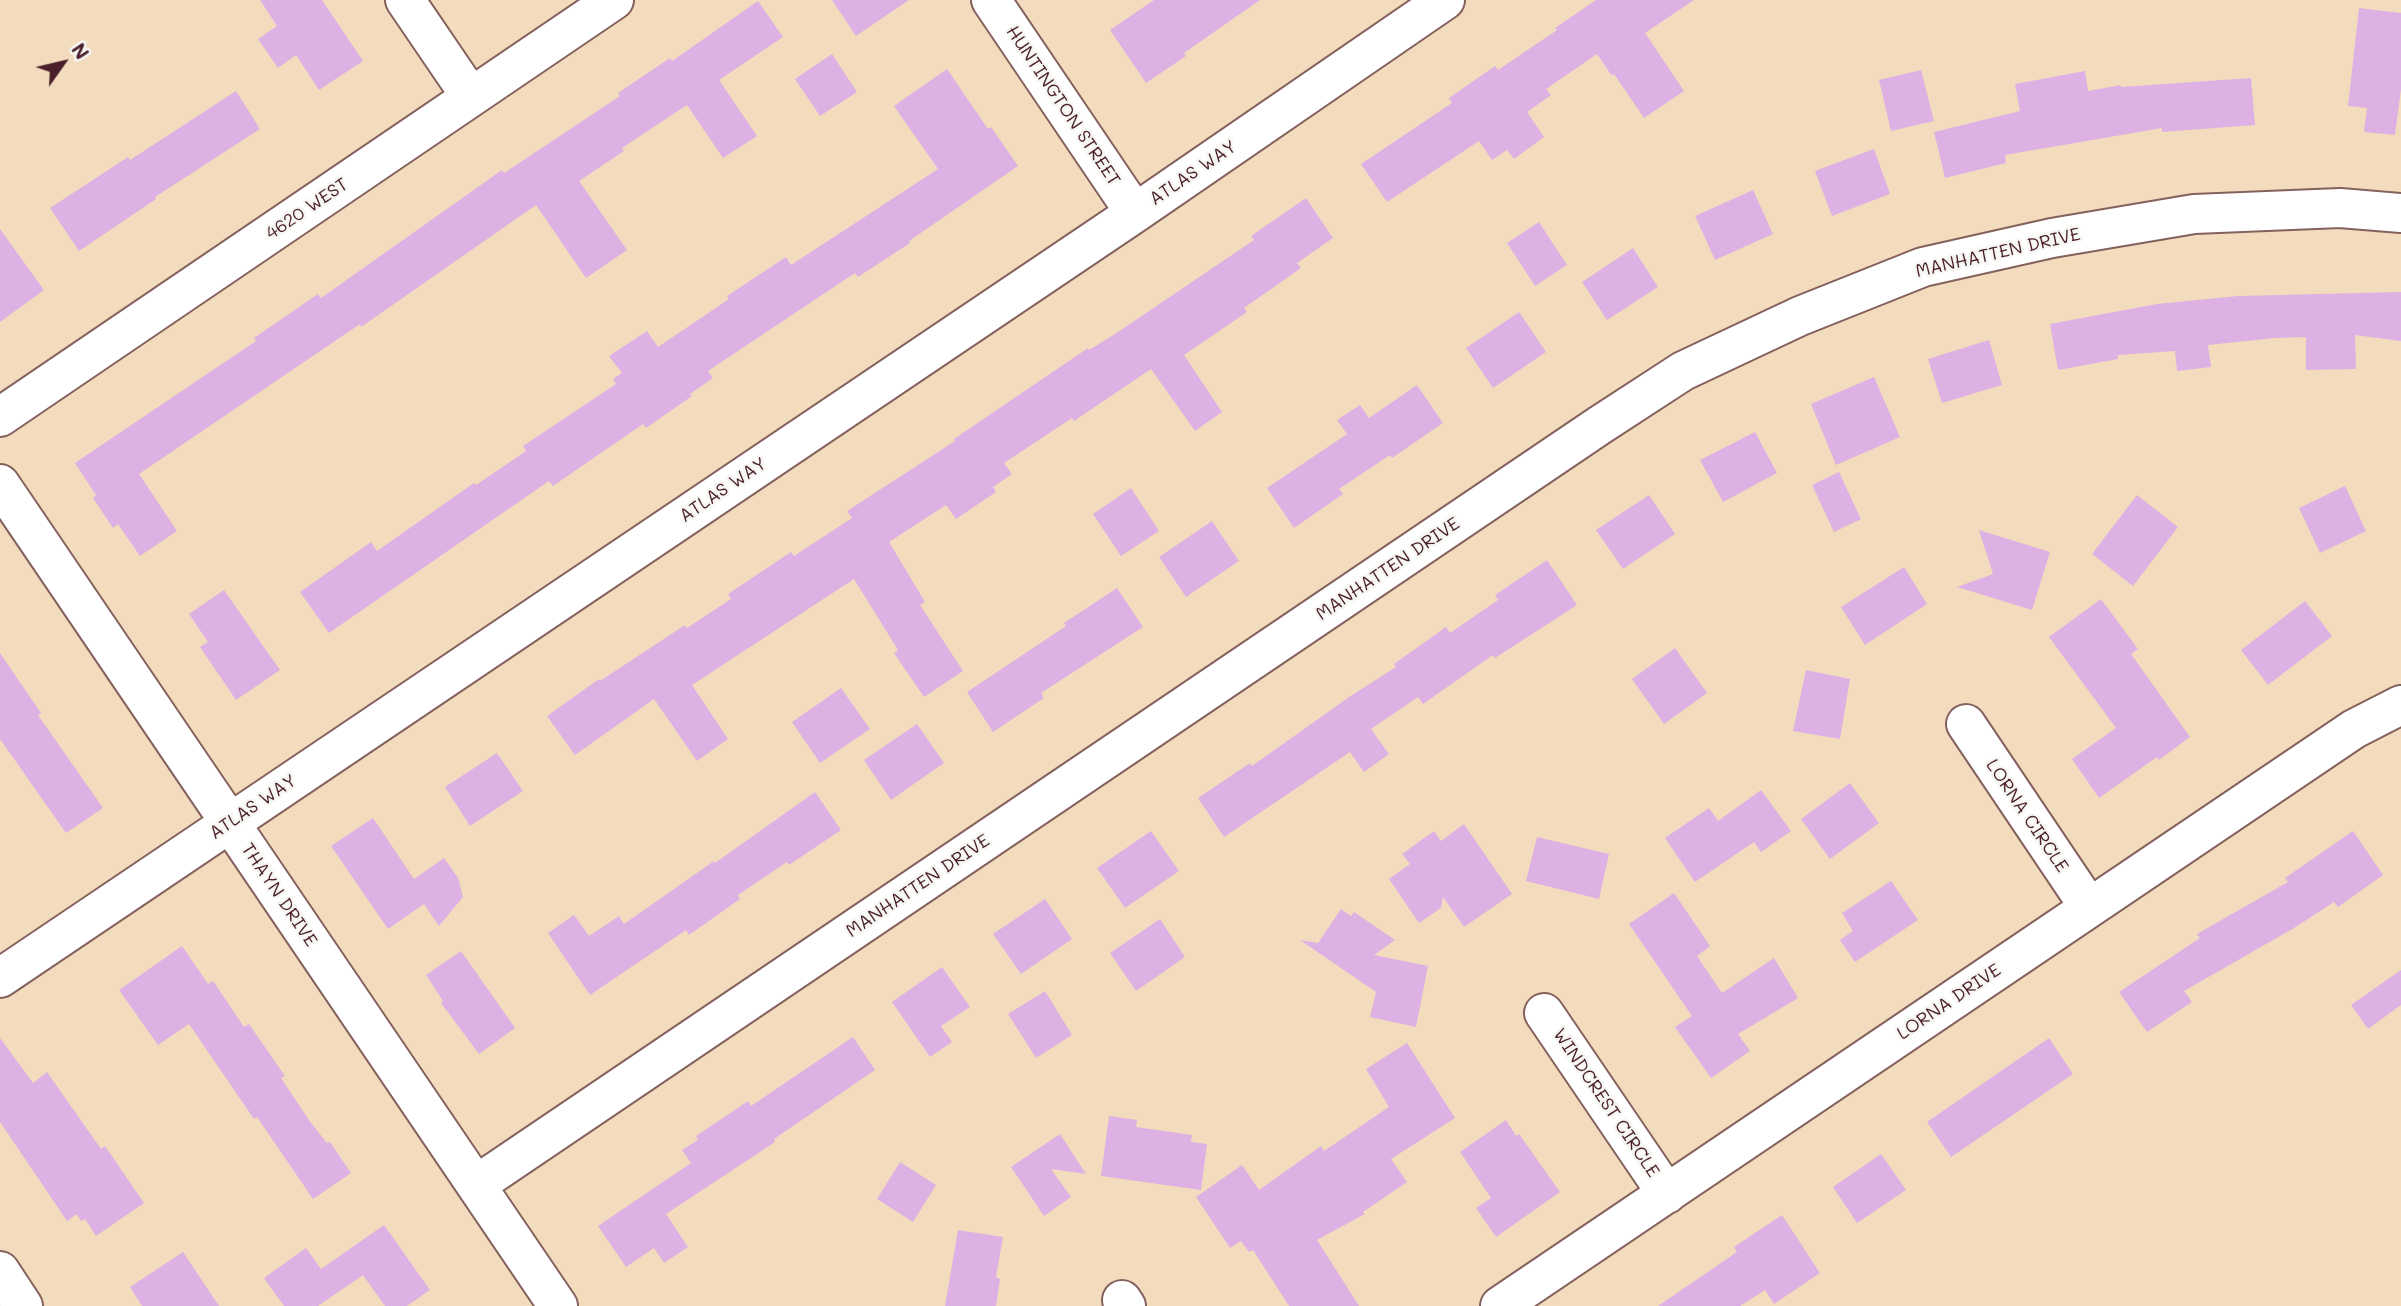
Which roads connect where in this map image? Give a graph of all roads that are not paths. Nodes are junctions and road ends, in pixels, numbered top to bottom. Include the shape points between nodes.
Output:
1 (405, 0) edge
2 (614, 0) edge
3 (991, 0) edge
4 (1445, 0) edge
5 (471, 97) junction
6 (1135, 213) junction
7 (2401, 213) edge
8 (0, 418) edge
9 (0, 484) edge
10 (2401, 705) edge
11 (1966, 724) dead end
12 (230, 823) junction
13 (2089, 907) junction
14 (0, 978) edge
15 (1544, 1013) dead end
16 (476, 1185) junction
17 (1668, 1194) junction
18 (0, 1271) edge
19 (23, 1306) edge
20 (558, 1306) edge
21 (1500, 1306) edge

1 - 5 street
2 - 5 street, 4620 WEST
3 - 6 street, HUNTINGTON STREET
4 - 6 street, ATLAS WAY
5 - 8 street, 4620 WEST
6 - 12 street, ATLAS WAY
7 - 16 street, MANHATTEN DRIVE via 2340,208 2194,214 2052,238 1923,267 1800,316 1683,371
9 - 12 street, THAYN DRIVE
10 - 13 street, LORNA DRIVE via 2354,729
11 - 13 street, LORNA CIRCLE
12 - 14 street, ATLAS WAY
12 - 16 street, THAYN DRIVE
13 - 17 street, LORNA DRIVE
15 - 17 street, WINDCREST CIRCLE
16 - 20 street, THAYN DRIVE
17 - 21 street, LORNA DRIVE
18 - 19 street

